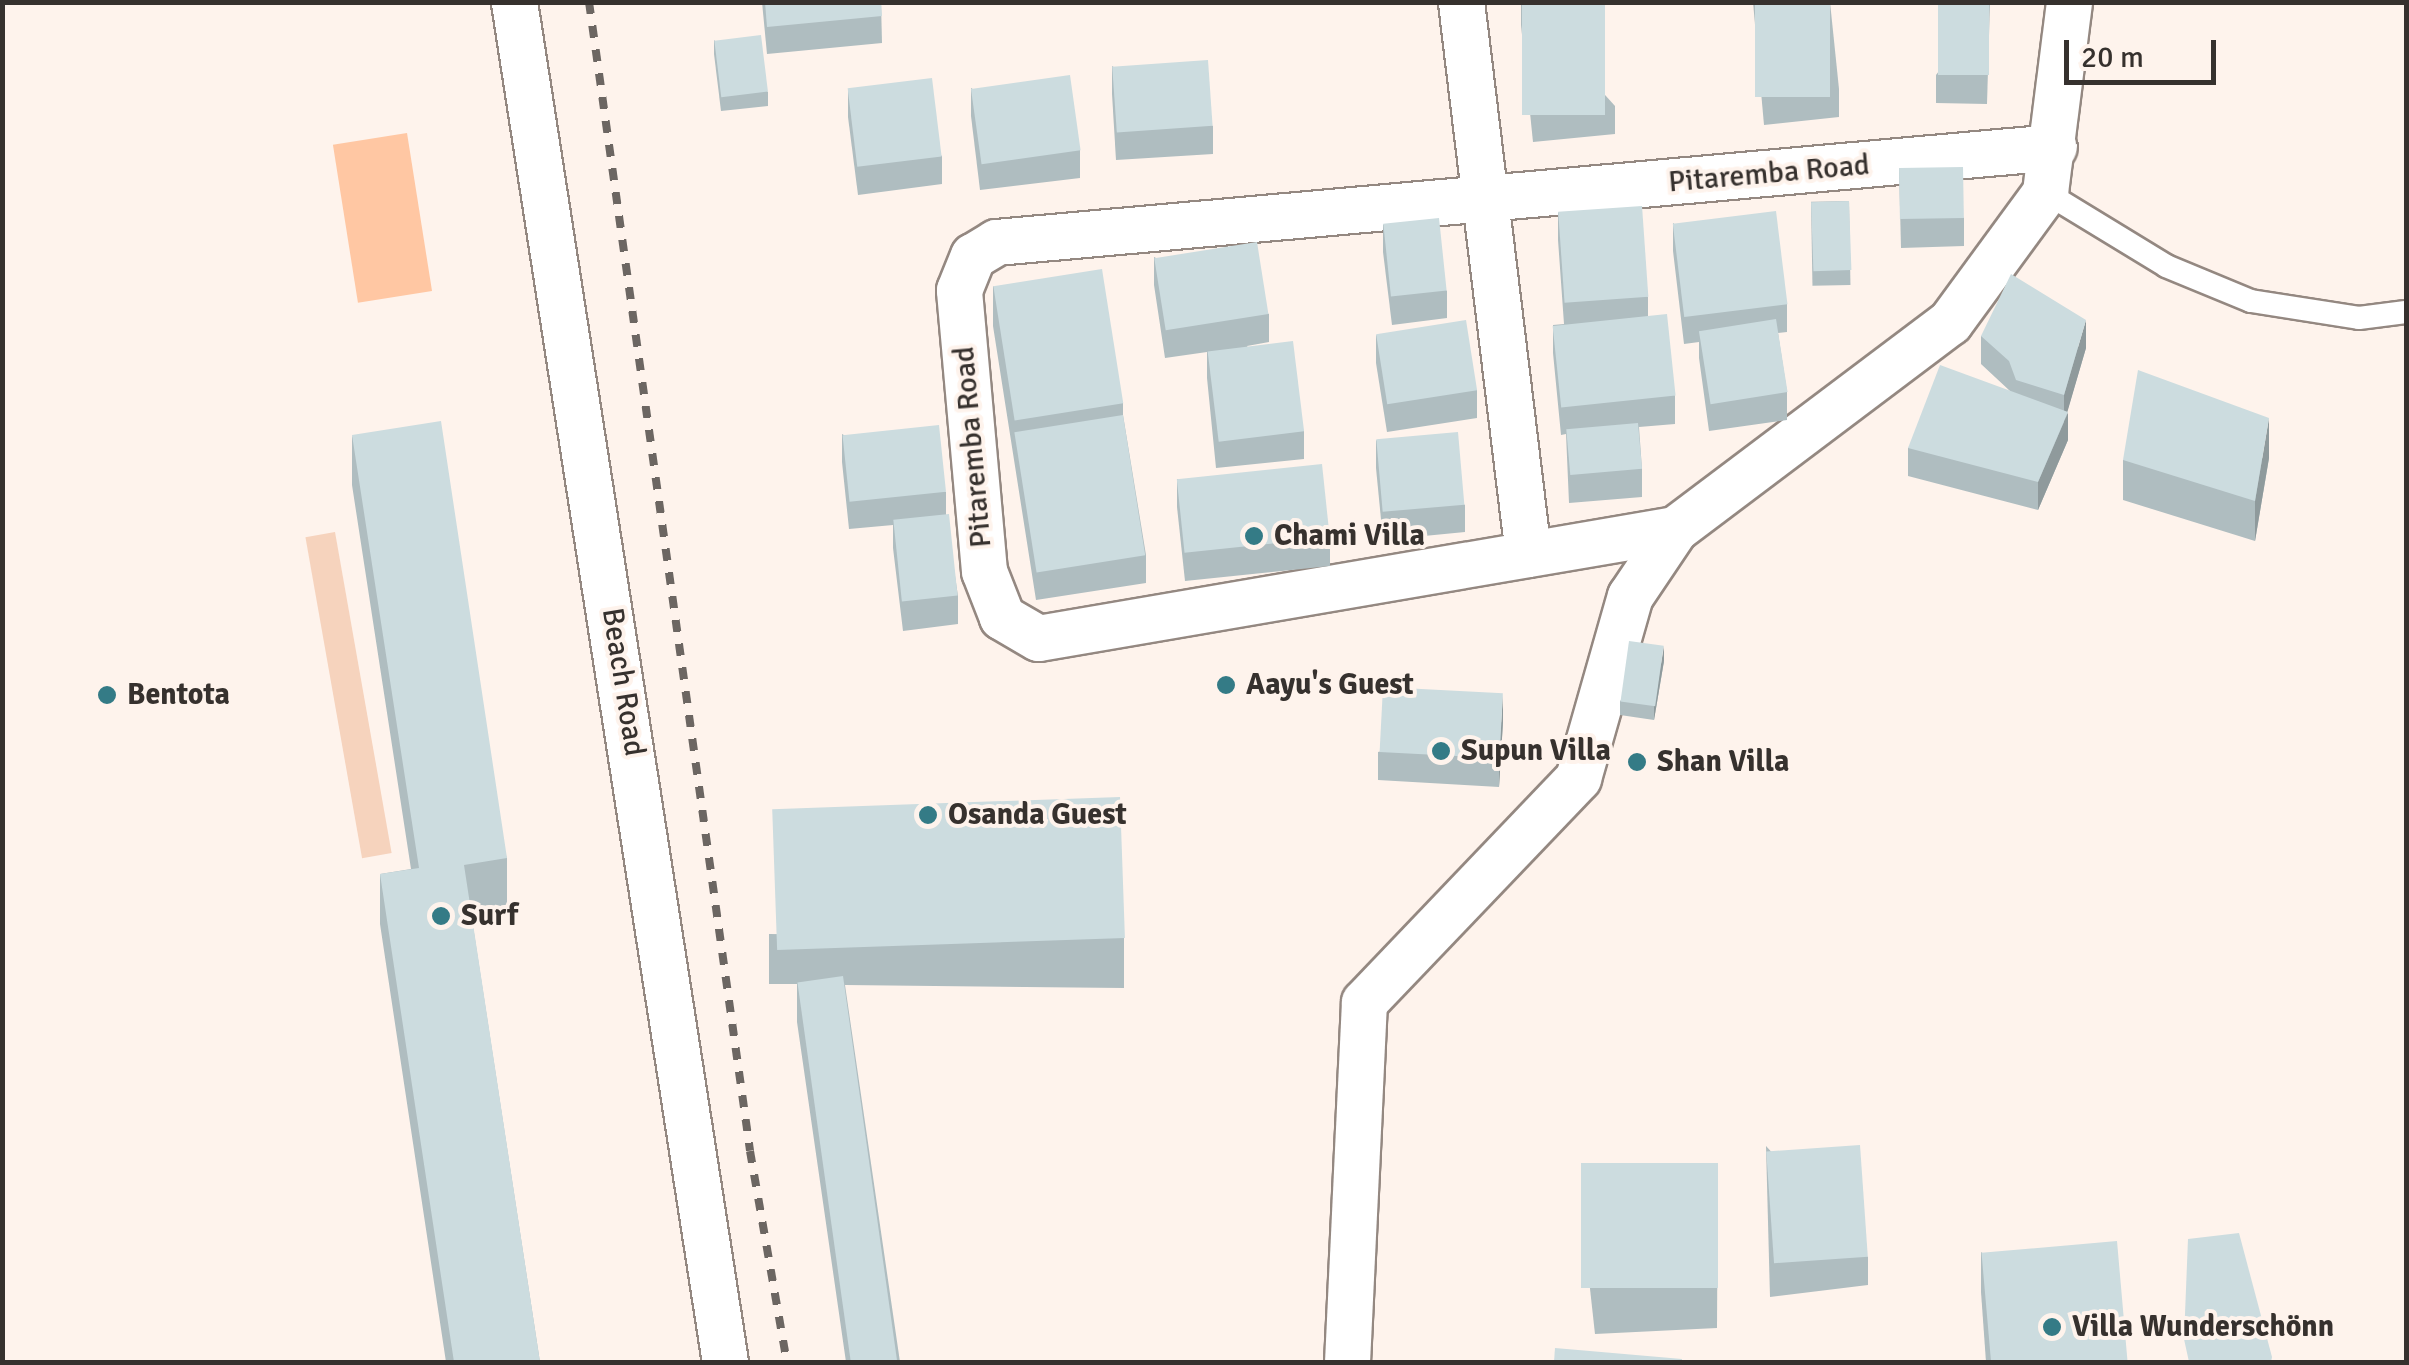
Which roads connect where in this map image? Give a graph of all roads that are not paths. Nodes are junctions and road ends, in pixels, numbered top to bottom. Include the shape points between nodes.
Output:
1 (514, 2) edge
2 (1461, 2) edge
3 (2069, 2) edge
4 (2054, 147) junction
5 (2045, 192) junction
6 (1484, 200) junction
7 (2406, 312) edge
8 (1675, 529) junction
9 (1528, 554) junction
10 (725, 1362) edge
11 (1347, 1362) edge

1 - 10 street, Beach Road
2 - 6 street
3 - 4 street
4 - 5 street
4 - 6 street, Pitaremba Road
5 - 7 lane via 2166,266 2252,301 2359,318
5 - 8 street via 1950,322
6 - 9 street
6 - 9 street, Pitaremba Road via 996,242 973,256 959,290 984,572 1002,617 1038,638
8 - 9 street, Pitaremba Road
8 - 11 street via 1630,596 1578,778 1364,1002

